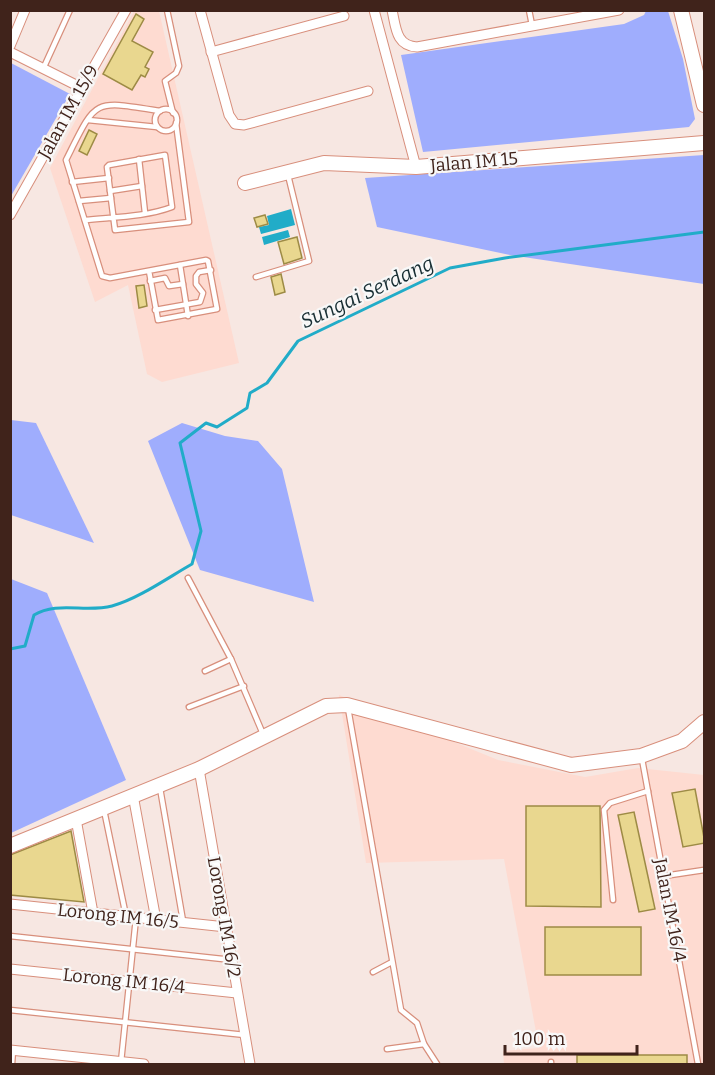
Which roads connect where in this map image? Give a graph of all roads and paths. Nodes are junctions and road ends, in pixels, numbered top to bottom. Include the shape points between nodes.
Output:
1 (26, 10) edge
2 (70, 10) edge
3 (126, 10) edge
4 (167, 10) edge
5 (200, 10) edge
6 (374, 10) edge
7 (392, 10) edge
8 (530, 10) edge
9 (619, 10) edge
10 (681, 10) edge
11 (344, 16) dead end
12 (532, 25) junction
13 (10, 46) edge
14 (10, 52) edge
15 (211, 52) junction
16 (43, 69) junction
17 (82, 88) junction
18 (368, 91) dead end
19 (705, 105) edge
20 (160, 111) junction
21 (173, 113) junction
22 (88, 120) junction
23 (176, 123) junction
24 (157, 127) junction
25 (705, 143) edge
26 (139, 159) junction
27 (416, 167) junction
28 (287, 171) junction
29 (109, 178) junction
30 (72, 182) junction
31 (245, 183) dead end
32 (142, 186) junction
33 (110, 191) junction
34 (111, 198) junction
35 (78, 201) junction
36 (145, 213) junction
37 (10, 214) edge
38 (113, 217) junction
39 (85, 220) junction
40 (180, 265) junction
41 (211, 270) junction
42 (149, 271) junction
43 (256, 277) dead end
44 (150, 281) junction
45 (183, 284) junction
46 (171, 299) dead end
47 (186, 305) junction
48 (172, 308) junction
49 (155, 310) junction
50 (188, 316) junction
51 (188, 578) dead end
52 (231, 660) junction
53 (205, 671) dead end
54 (244, 686) junction
55 (347, 705) junction
56 (189, 707) dead end
57 (705, 722) edge
58 (264, 737) junction
59 (641, 756) junction
60 (199, 769) junction
61 (159, 785) junction
62 (648, 791) junction
63 (133, 795) junction
64 (104, 808) junction
65 (76, 819) junction
66 (10, 846) edge
67 (705, 870) edge
68 (664, 876) junction
69 (613, 900) dead end
70 (10, 904) edge
71 (93, 913) junction
72 (131, 917) junction
73 (156, 920) junction
74 (184, 923) junction
75 (226, 927) junction
76 (10, 936) edge
77 (133, 950) junction
78 (232, 960) junction
79 (392, 962) junction
80 (10, 969) edge
81 (373, 972) dead end
82 (129, 982) junction
83 (237, 993) junction
84 (10, 1010) edge
85 (125, 1022) junction
86 (245, 1035) junction
87 (424, 1044) junction
88 (387, 1048) dead end
89 (12, 1050) edge
90 (126, 1063) edge
91 (12, 1065) edge
92 (144, 1065) edge
93 (250, 1065) edge
94 (437, 1065) edge
95 (698, 1065) edge

1 - 13 street
2 - 16 lane
3 - 17 street, Jalan IM 15/9
4 - 21 lane via 179,66 165,81
5 - 15 street
6 - 27 street
7 - 12 street via 398,37 403,44 417,47
8 - 12 lane
9 - 12 street
10 - 19 street
11 - 15 street
14 - 16 street
15 - 18 street via 229,115 239,126
16 - 17 street
17 - 37 street, Jalan IM 15/9
20 - 21 lane
20 - 22 lane via 110,103 95,109
20 - 24 lane via 155,120
21 - 23 lane
22 - 24 lane
22 - 30 lane via 66,160
23 - 24 lane via 166,131
23 - 38 lane via 189,221 116,232
25 - 27 street, Jalan IM 15
26 - 29 lane via 110,164
26 - 32 lane
26 - 36 lane via 166,156 173,204 170,209
27 - 28 street, Jalan IM 15 via 324,163
28 - 31 street, Jalan IM 15
28 - 43 lane via 309,261
29 - 30 lane
29 - 33 lane
30 - 35 lane
32 - 33 lane
32 - 36 lane
33 - 34 lane
34 - 35 lane
34 - 38 lane
35 - 39 lane
36 - 38 lane
38 - 39 lane
39 - 42 lane via 102,276
40 - 41 lane via 206,260
40 - 42 lane
40 - 45 lane
41 - 47 lane via 196,276 196,284 204,293 202,301
41 - 50 lane via 217,309
42 - 44 lane
44 - 45 lane via 165,278 169,286
44 - 49 lane
45 - 47 lane
46 - 48 lane
47 - 48 lane
47 - 50 lane
48 - 49 lane
49 - 50 lane via 158,320
51 - 52 lane
52 - 53 lane
52 - 54 lane
54 - 56 lane
54 - 58 lane
55 - 58 street via 326,706
55 - 59 street via 571,765
55 - 79 lane
57 - 59 street via 682,741
58 - 60 street
59 - 62 lane, Jalan IM 16/4
60 - 61 street
60 - 75 street, Lorong IM 16/2
61 - 63 street
61 - 74 lane
62 - 68 lane, Jalan IM 16/4
62 - 69 lane via 610,803 604,810
63 - 64 street
63 - 73 street
64 - 65 street
64 - 72 lane
65 - 66 street
65 - 71 street
67 - 68 lane
68 - 95 lane, Jalan IM 16/4
70 - 71 street, Lorong IM 16/5
71 - 72 street, Lorong IM 16/5
72 - 73 street, Lorong IM 16/5
72 - 77 lane
73 - 74 street, Lorong IM 16/5
74 - 75 street, Lorong IM 16/5
75 - 78 street, Lorong IM 16/2
76 - 77 lane
77 - 78 lane
77 - 82 lane
78 - 83 street, Lorong IM 16/2
79 - 81 lane
79 - 87 lane via 401,1010 417,1023
80 - 82 street, Lorong IM 16/4
82 - 83 street, Lorong IM 16/4
82 - 85 lane
83 - 86 street, Lorong IM 16/2
84 - 85 lane
85 - 86 lane
85 - 90 lane
86 - 93 street, Lorong IM 16/2
87 - 88 lane
87 - 94 lane
89 - 90 street
89 - 91 lane
90 - 92 street

